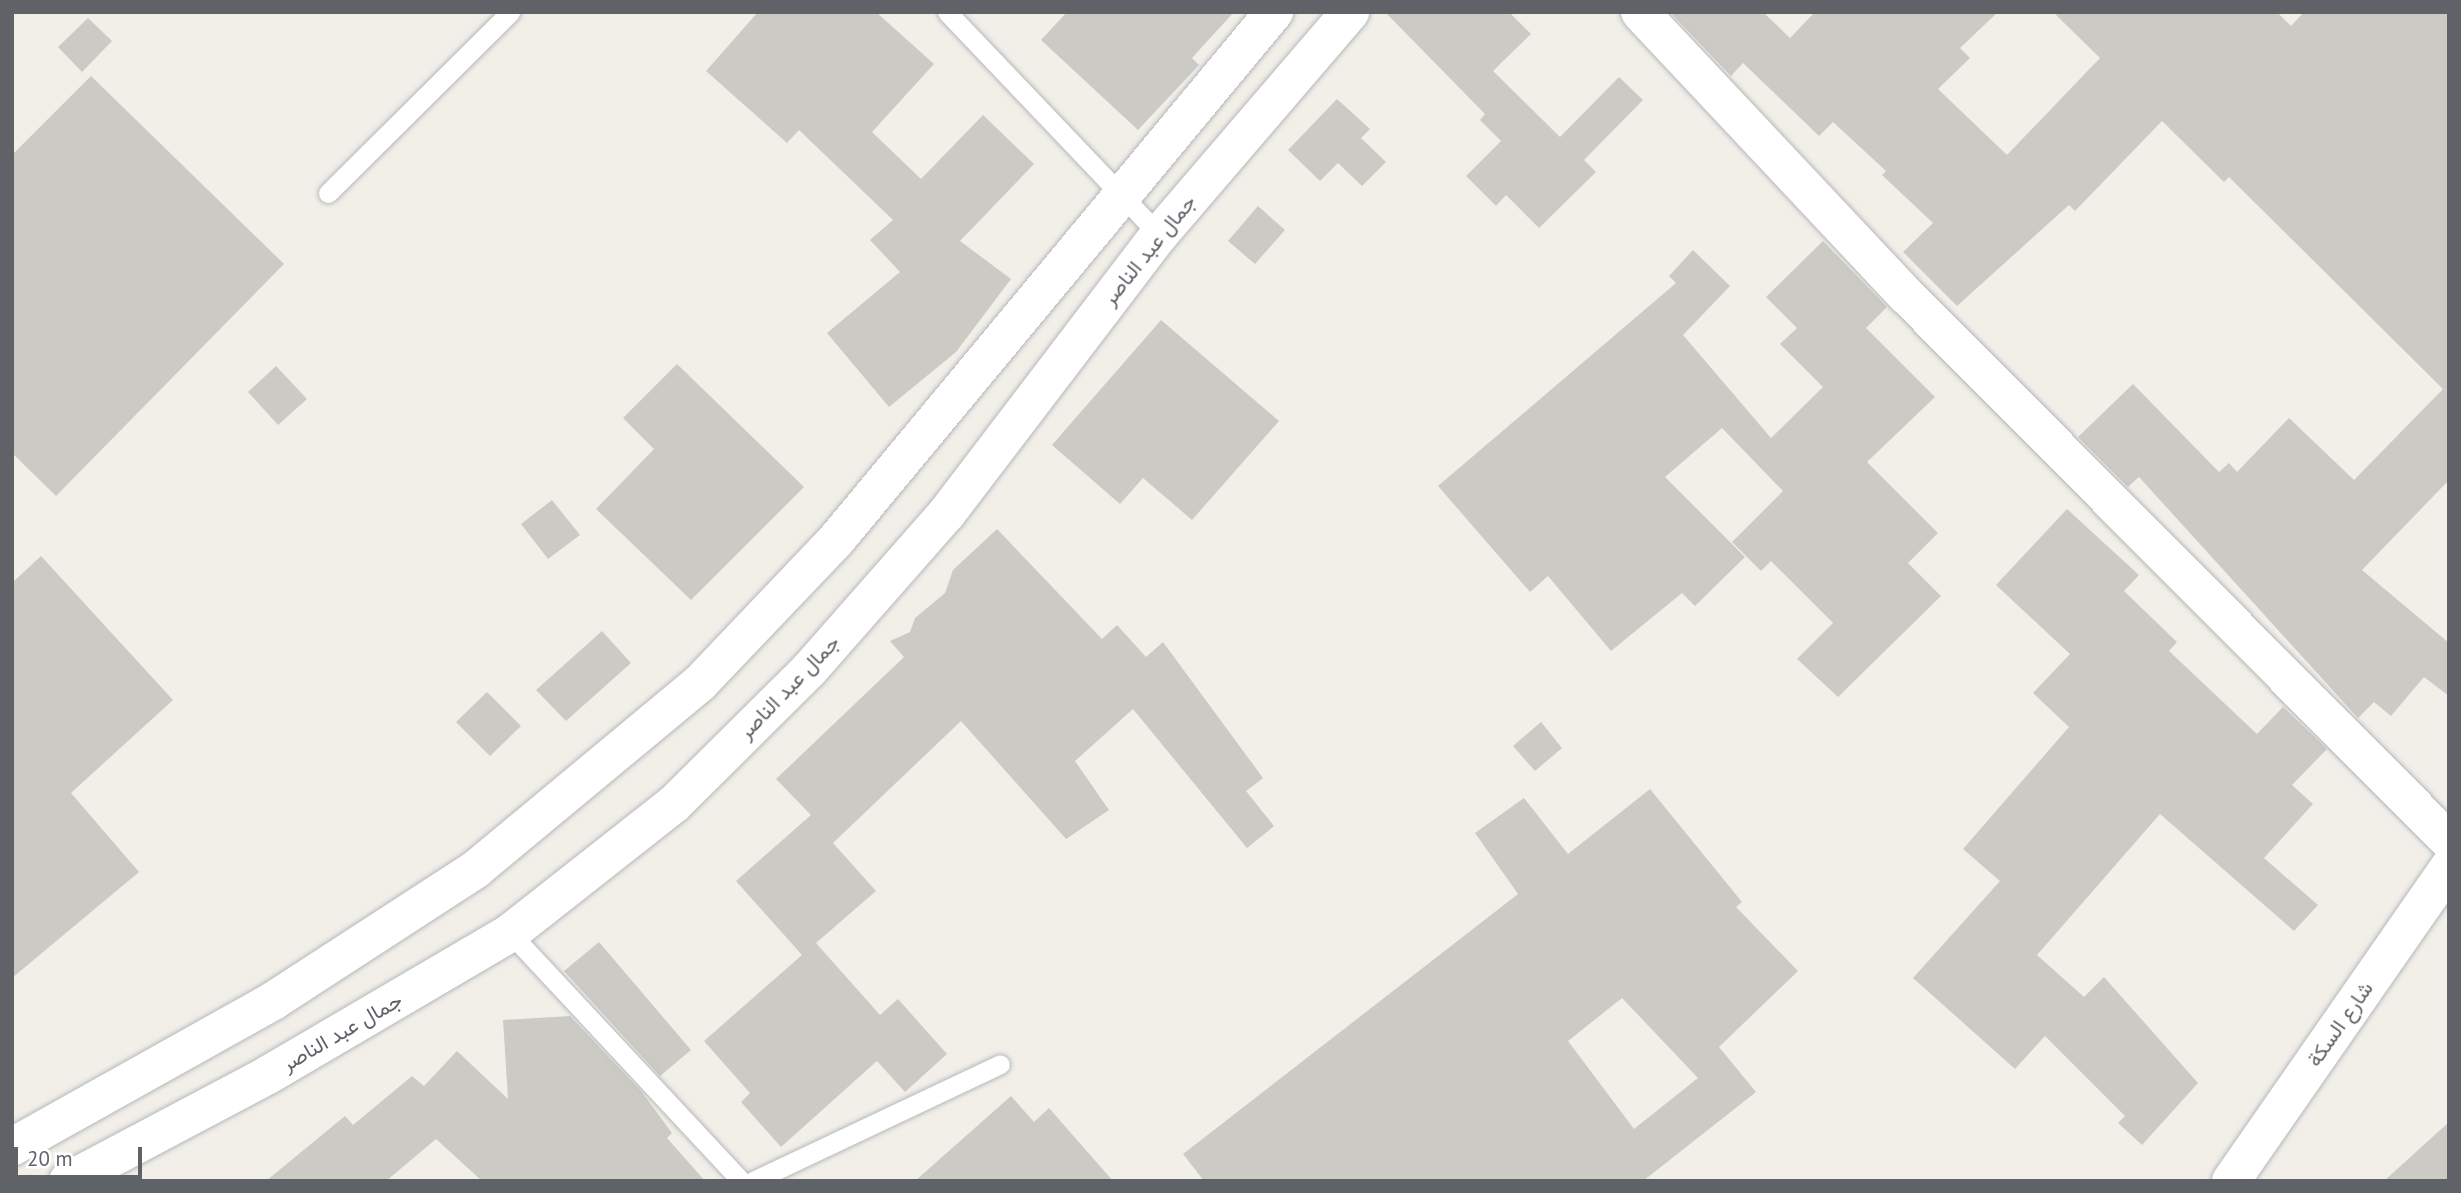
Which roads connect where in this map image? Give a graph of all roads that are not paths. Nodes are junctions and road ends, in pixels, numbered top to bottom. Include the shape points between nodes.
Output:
1 (510, 12) edge
2 (947, 12) edge
3 (1274, 12) edge
4 (1350, 12) edge
5 (1640, 12) edge
6 (1119, 192) junction
7 (328, 193) dead end
8 (1159, 235) junction
9 (2449, 841) edge
10 (2449, 867) edge
11 (510, 933) junction
12 (1000, 1064) dead end
13 (12, 1147) edge
14 (68, 1181) edge
15 (741, 1181) edge
16 (753, 1181) edge
17 (2231, 1181) edge

1 - 7 lane
2 - 6 lane
3 - 6 main road
4 - 8 main road, جمال عبد الناصر
5 - 9 main road via 1907,296
6 - 8 lane
6 - 13 main road via 837,539 700,683 476,869 273,1001
8 - 11 main road, جمال عبد الناصر via 947,513 809,670 674,804
10 - 17 main road, شارع السكة
11 - 14 main road, جمال عبد الناصر via 268,1075
11 - 15 lane
12 - 16 lane

